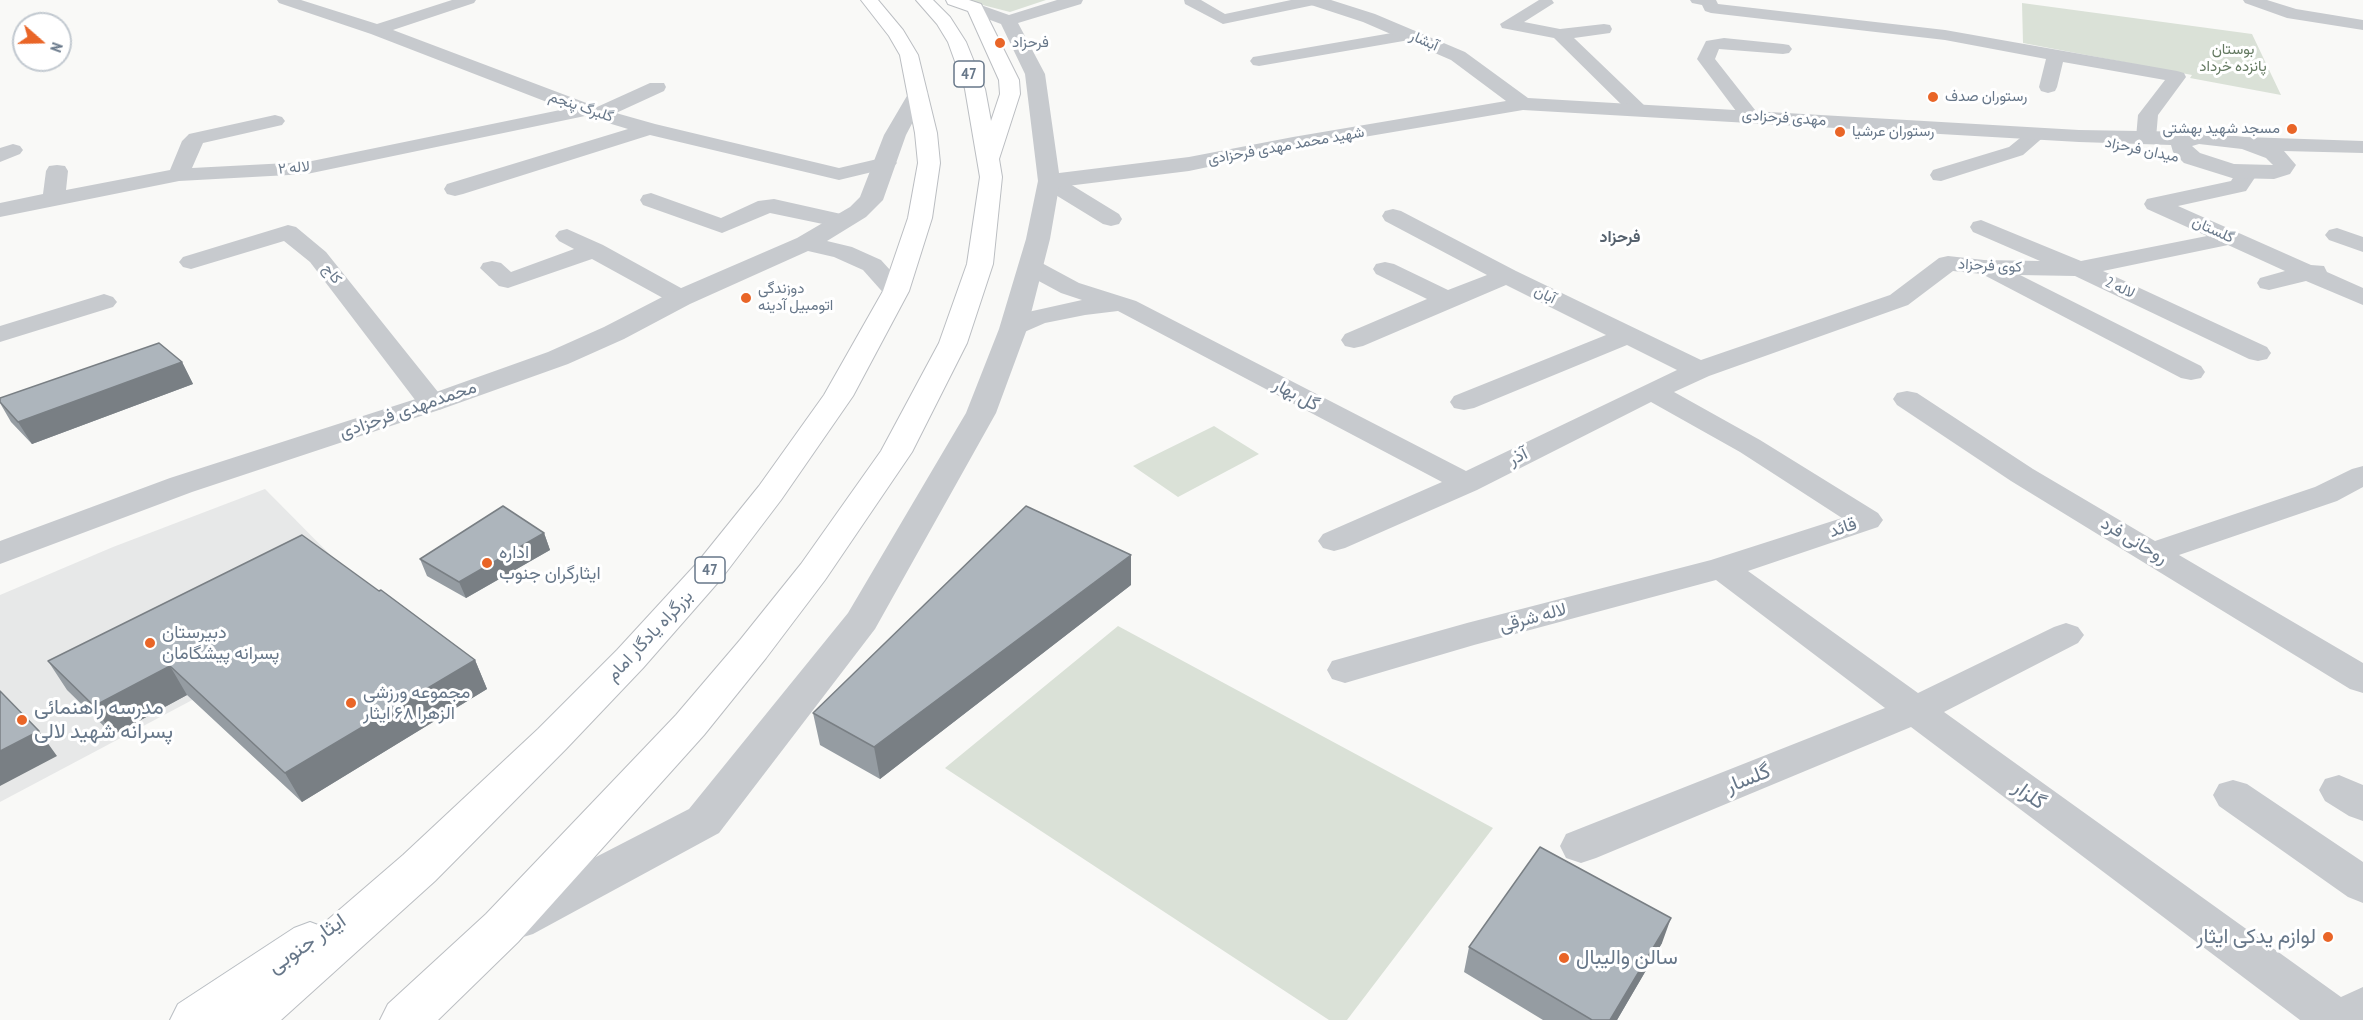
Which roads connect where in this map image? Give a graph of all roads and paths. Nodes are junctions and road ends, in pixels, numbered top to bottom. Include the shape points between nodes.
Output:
1 (285, 0) edge
2 (348, 0) edge
3 (468, 0) edge
4 (869, 0) edge
5 (924, 0) edge
6 (954, 0) edge
7 (1075, 0) edge
8 (1314, 0) edge
9 (1698, 0) edge
10 (2251, 0) edge
11 (1191, 1) edge
12 (1546, 3) dead end
13 (975, 8) junction
14 (316, 10) junction
15 (1008, 21) junction
16 (2363, 25) edge
17 (1604, 29) dead end
18 (377, 30) junction
19 (1560, 34) junction
20 (1409, 35) junction
21 (1783, 49) dead end
22 (2056, 55) junction
23 (1259, 61) dead end
24 (657, 87) dead end
25 (2048, 87) dead end
26 (918, 93) junction
27 (1523, 104) junction
28 (1638, 110) junction
29 (592, 112) junction
30 (1749, 115) junction
31 (274, 121) dead end
32 (649, 129) junction
33 (2037, 134) junction
34 (2079, 136) junction
35 (2146, 138) junction
36 (2189, 140) junction
37 (2245, 143) junction
38 (2329, 146) junction
39 (2363, 147) edge
40 (2282, 159) junction
41 (988, 160) junction
42 (886, 163) junction
43 (2204, 163) junction
44 (57, 171) dead end
45 (2247, 172) junction
46 (179, 175) junction
47 (1941, 175) dead end
48 (1049, 181) junction
49 (455, 189) dead end
50 (54, 198) junction
51 (651, 200) dead end
52 (0, 210) edge
53 (1393, 216) dead end
54 (1111, 219) dead end
55 (842, 221) junction
56 (1981, 227) dead end
57 (2363, 228) edge
58 (567, 236) dead end
59 (2229, 238) junction
60 (806, 243) junction
61 (2363, 245) edge
62 (595, 250) junction
63 (191, 262) dead end
64 (2333, 265) dead end
65 (1031, 267) junction
66 (1984, 267) junction
67 (492, 268) dead end
68 (1385, 269) dead end
69 (2079, 269) junction
70 (2309, 272) junction
71 (1508, 276) junction
72 (2269, 283) dead end
73 (896, 291) junction
74 (2363, 297) edge
75 (681, 298) junction
76 (1447, 299) junction
77 (104, 302) dead end
78 (1127, 306) junction
79 (1013, 329) junction
80 (0, 334) edge
81 (1628, 335) junction
82 (1354, 340) dead end
83 (2258, 353) dead end
84 (1700, 370) junction
85 (2191, 372) dead end
86 (1652, 391) junction
87 (1907, 399) dead end
88 (1464, 402) dead end
89 (432, 403) junction
90 (2363, 475) edge
91 (1466, 483) junction
92 (1334, 541) dead end
93 (0, 553) edge
94 (2152, 553) junction
95 (1722, 568) junction
96 (2066, 635) dead end
97 (1345, 670) dead end
98 (2363, 680) edge
99 (1914, 711) junction
100 (2233, 795) dead end
101 (1581, 846) dead end
102 (418, 868) junction
103 (2363, 885) edge
104 (502, 928) junction
105 (2363, 1008) edge
106 (195, 1020) edge
107 (247, 1020) edge
108 (405, 1020) edge
109 (2336, 1020) edge
110 (2347, 1020) edge

1 - 14 street, گلبرگ پنجم
2 - 14 street
3 - 18 street
4 - 26 main road, بزرگراه یادگار امام / 47 via 897,34 909,56
5 - 41 main road, 47 via 957,42 975,89
6 - 13 main road
7 - 15 street
8 - 11 street via 1223,19
8 - 20 street, آبشار
9 - 22 street via 1709,1 1711,8 1945,35
10 - 16 street via 2293,14
12 - 19 street via 1508,24
13 - 15 street
13 - 41 main road via 1009,80 1010,94
14 - 18 street, گلبرگ پنجم
15 - 48 street via 1035,74
17 - 19 street
18 - 29 street, گلبرگ پنجم
19 - 28 street
20 - 23 street
20 - 27 street, آبشار via 1458,56
21 - 30 street via 1712,45 1706,59
22 - 25 street
22 - 35 street via 2177,77 2148,115
24 - 29 street, لاله ۲
26 - 42 street, محمدمهدی فرحزادی via 895,135
26 - 73 main road, بزرگراه یادگار امام / 47 via 929,164 926,190
27 - 28 street, مهدی فرحزادی
27 - 48 street, شهید محمد مهدی فرحزادی via 1189,164
28 - 30 street, مهدی فرحزادی
29 - 32 street, گلبرگ پنجم
29 - 46 street, لاله ۲ via 307,168
30 - 33 street, مهدی فرحزادی
31 - 46 street via 196,138
32 - 42 street, گلبرگ پنجم via 839,174
32 - 49 street
33 - 34 street, مهدی فرحزادی
33 - 47 street via 2016,152
34 - 35 street, مهدی فرحزادی
34 - 43 street, میدان فرحزاد
35 - 36 street, مهدی فرحزادی
36 - 37 street, میدان فرحزاد via 2213,138
36 - 43 street, میدان فرحزاد via 2182,143 2184,152
37 - 38 street
37 - 40 street, میدان فرحزاد
38 - 39 street
38 - 40 street
40 - 45 street, میدان فرحزاد via 2282,169
41 - 104 main road, 47 via 991,177 980,264 953,343 897,452 813,572 690,725
42 - 55 street, محمدمهدی فرحزادی via 871,200
43 - 45 street, میدان فرحزاد
44 - 50 street
45 - 59 street, گلستان via 2238,186 2155,204
46 - 50 street, لاله ۲
48 - 54 street
48 - 65 street
50 - 52 street, لاله ۲
51 - 55 street via 722,226 766,206
53 - 71 street, آبان
55 - 60 street, محمدمهدی فرحزادی
56 - 69 street, لاله 2
57 - 61 street via 2337,235
58 - 62 street
59 - 69 street, کوی فرحزاد
59 - 70 street, گلستان
60 - 73 street via 843,252 872,265
60 - 75 street, محمدمهدی فرحزادی
62 - 67 street via 508,281
62 - 75 street
63 - 89 street, کاج via 288,232 318,256
64 - 70 street
65 - 78 street, گل بهار via 1070,288
65 - 79 street
66 - 69 street, کوی فرحزاد
66 - 84 street, کوی فرحزاد via 1948,263 1899,300
66 - 85 street
68 - 76 street
69 - 83 street, لاله 2
70 - 72 street
70 - 74 street, گلستان
71 - 76 street
71 - 81 street, آبان
73 - 102 main road, بزرگراه یادگار امام / 47 via 810,438 709,571 630,660
75 - 89 street, محمدمهدی فرحزادی via 558,358
76 - 82 street
77 - 80 street
78 - 79 street, گل بهار via 1104,305 1037,317
78 - 91 street, گل بهار
79 - 104 street via 981,413 862,620 704,821
81 - 84 street, آبان
81 - 88 street
84 - 86 street, آذر
86 - 91 street, آذر
86 - 95 street, قائد via 1750,446 1867,520
87 - 94 street, روحانی فرد via 2022,475
89 - 93 street, محمدمهدی فرحزادی via 181,485
90 - 94 street via 2326,494
91 - 92 street, آذر
94 - 98 street, روحانی فرد
95 - 97 street, لاله شرقی
95 - 99 street, گلزار
96 - 99 street, گلسار
99 - 101 street, گلسار
99 - 109 street, گلزار
100 - 103 street
102 - 106 main road, ایثار جنوبی
102 - 107 main road, بزرگراه یادگار امام / 47
104 - 108 main road, 47
105 - 110 street

